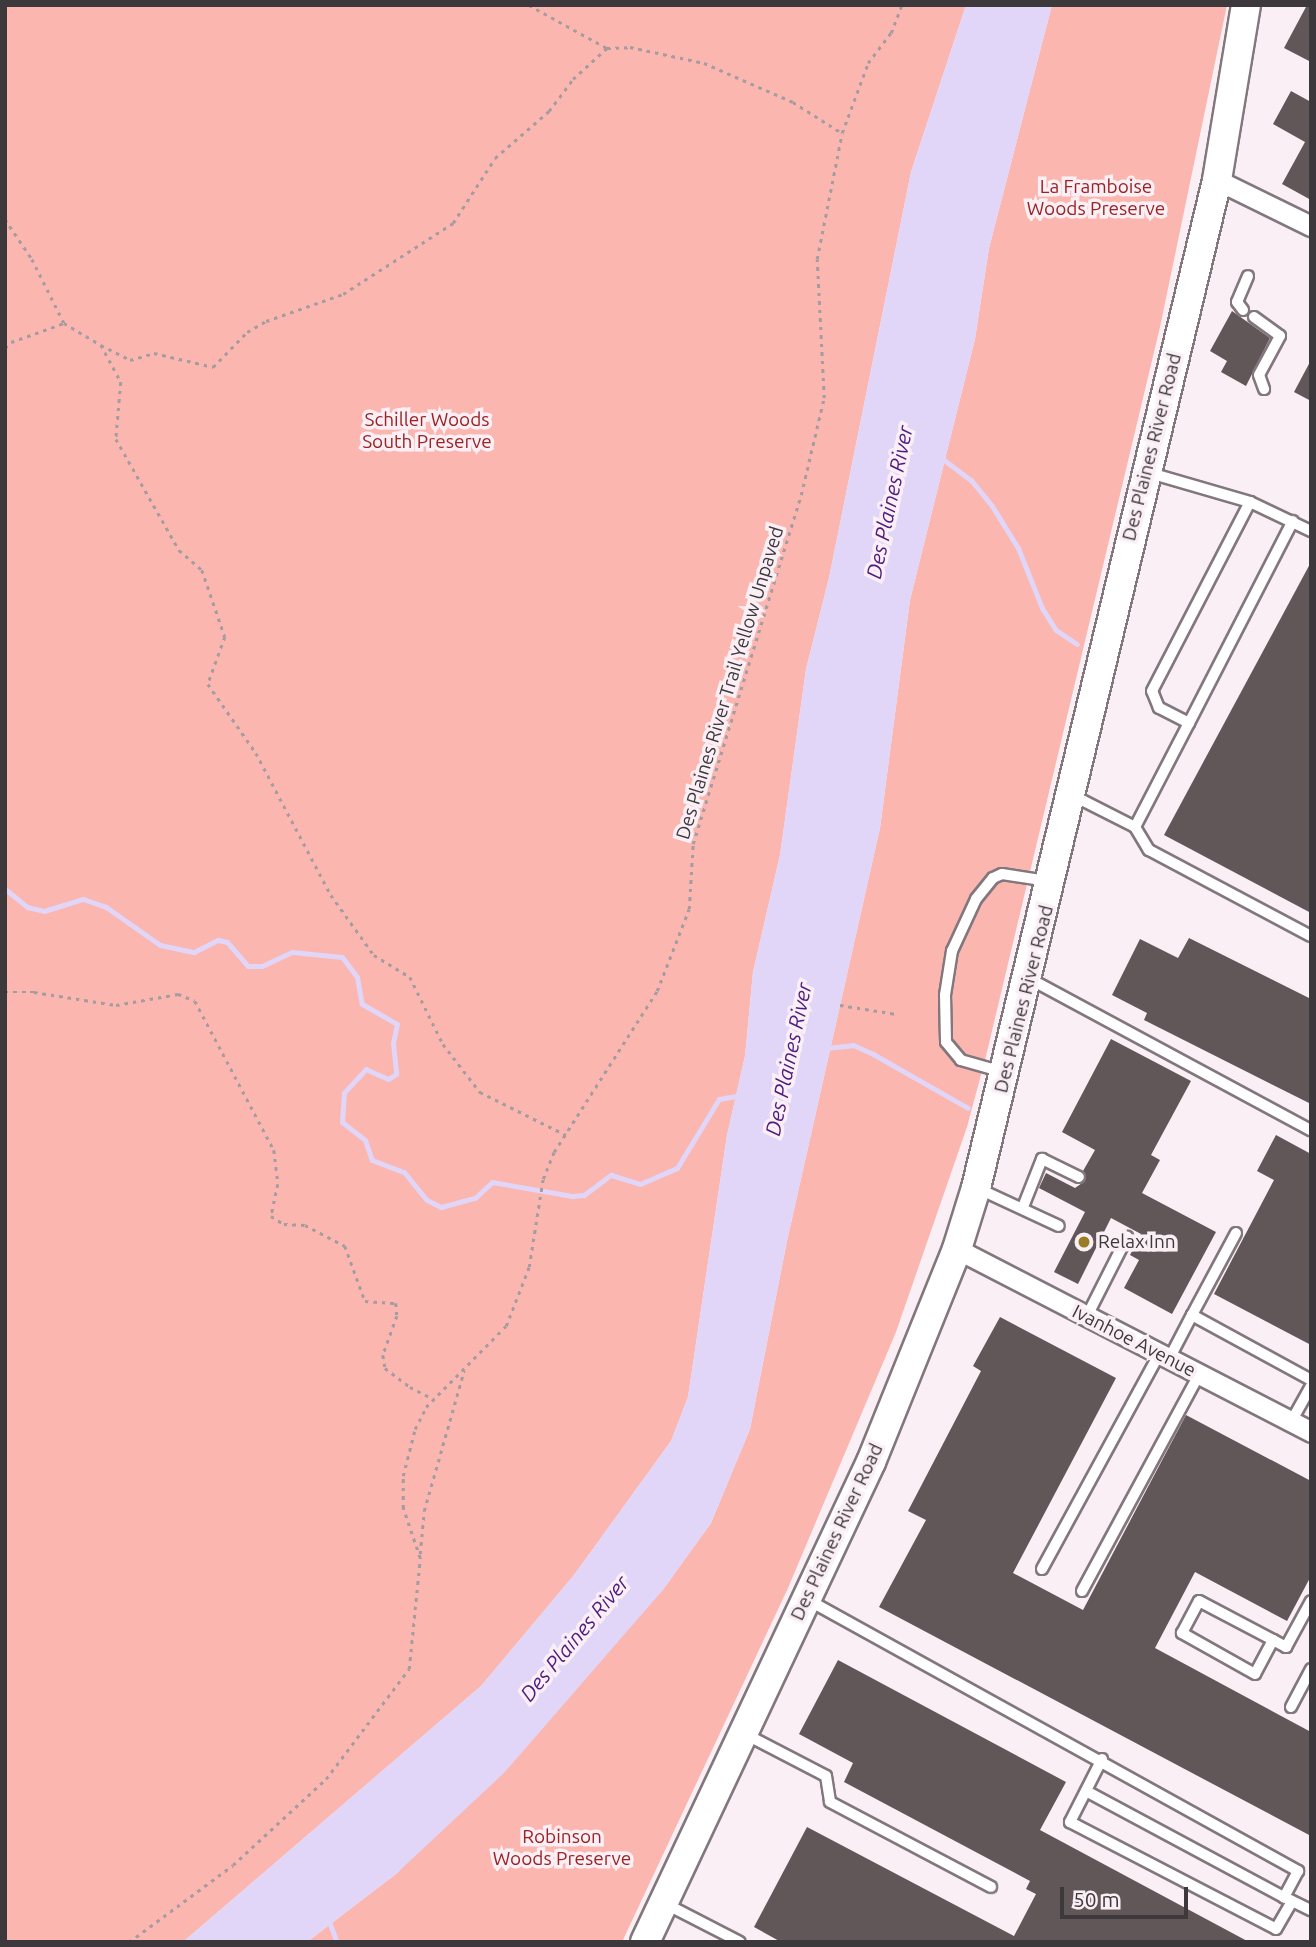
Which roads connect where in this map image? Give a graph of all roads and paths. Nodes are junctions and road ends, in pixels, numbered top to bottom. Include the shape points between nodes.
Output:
1 (529, 5) edge
2 (902, 5) edge
3 (1246, 5) edge
4 (607, 48) junction
5 (842, 133) junction
6 (1217, 180) junction
7 (5, 219) edge
8 (1311, 226) edge
9 (1248, 276) dead end
10 (1243, 310) dead end
11 (1254, 317) dead end
12 (64, 323) junction
13 (102, 345) junction
14 (5, 348) edge
15 (1264, 389) dead end
16 (1144, 472) junction
17 (1250, 502) junction
18 (1293, 521) junction
19 (1311, 530) edge
20 (1189, 723) junction
21 (1071, 795) junction
22 (1135, 827) junction
23 (1052, 882) junction
24 (1311, 936) edge
25 (1030, 979) junction
26 (5, 992) edge
27 (840, 1004) dead end
28 (895, 1014) dead end
29 (1006, 1073) junction
30 (1311, 1130) edge
31 (566, 1135) junction
32 (1079, 1177) dead end
33 (976, 1188) junction
34 (1023, 1207) junction
35 (1059, 1226) dead end
36 (1236, 1233) dead end
37 (1127, 1237) dead end
38 (957, 1250) junction
39 (1192, 1315) junction
40 (1087, 1316) junction
41 (1164, 1356) junction
42 (464, 1369) junction
43 (1199, 1375) junction
44 (1311, 1380) edge
45 (1311, 1386) edge
46 (434, 1399) junction
47 (1291, 1422) junction
48 (1311, 1432) edge
49 (420, 1558) junction
50 (1042, 1569) dead end
51 (1082, 1591) dead end
52 (806, 1599) junction
53 (1311, 1601) edge
54 (1273, 1640) junction
55 (1311, 1669) edge
56 (1291, 1707) dead end
57 (743, 1733) junction
58 (1102, 1759) junction
59 (1086, 1791) junction
60 (991, 1887) dead end
61 (1288, 1899) junction
62 (664, 1903) junction
63 (1311, 1910) edge
64 (129, 1942) edge
65 (645, 1942) edge
66 (740, 1942) edge

1 - 4 path
2 - 5 path, Des Plaines River Trail Yellow Unpaved via 891,33 868,63
3 - 6 main road, Des Plaines River Road
4 - 5 path via 630,47 704,63 793,102
4 - 13 path via 573,79 549,111 495,159 453,223 344,293 247,332 213,367 153,353 130,360
5 - 31 path, Des Plaines River Trail Yellow Unpaved via 817,259 824,398 802,495 694,844 689,909 657,991
6 - 8 street
6 - 16 main road, Des Plaines River Road
7 - 12 path via 32,259
9 - 10 lane via 1237,302
11 - 15 lane via 1280,336 1259,375
12 - 13 path
12 - 14 path
13 - 31 path via 121,382 116,439 179,550 202,570 225,637 208,684 256,753 331,895 374,954 410,977 443,1044 480,1091
16 - 17 lane
16 - 21 main road, Des Plaines River Road
17 - 18 lane
17 - 20 lane via 1152,691 1159,708
18 - 19 lane
18 - 20 lane
20 - 22 lane
21 - 22 lane
21 - 23 main road, Des Plaines River Road
22 - 24 lane via 1149,850
23 - 25 main road, Des Plaines River Road
23 - 29 lane via 1012,874 993,878 967,916 952,951 944,995 946,1042 961,1060
25 - 29 main road, Des Plaines River Road
25 - 30 lane
26 - 46 path via 116,1005 178,994 195,1001 274,1150 278,1184 271,1216 284,1224 304,1225 345,1246 365,1301 396,1303 397,1315 383,1354 386,1368
27 - 28 path
29 - 33 main road, Des Plaines River Road
31 - 42 path, Des Plaines River Trail Yellow Unpaved via 543,1179 529,1266 506,1326
32 - 34 lane via 1042,1159
33 - 34 lane
33 - 38 main road, Des Plaines River Road
34 - 35 lane
36 - 39 lane
37 - 40 lane
38 - 40 street, Ivanhoe Avenue
38 - 52 main road, Des Plaines River Road via 871,1462
39 - 41 lane
39 - 44 lane
40 - 41 street, Ivanhoe Avenue
41 - 43 street, Ivanhoe Avenue
41 - 50 lane
42 - 46 path, Des Plaines River Trail Yellow Unpaved
42 - 49 path via 424,1511
43 - 47 street, Ivanhoe Avenue
43 - 51 lane
45 - 47 lane
46 - 49 path, Des Plaines River Trail Yellow Unpaved via 415,1429 403,1476 403,1508
47 - 48 street, Ivanhoe Avenue
49 - 64 path, Des Plaines River Trail Yellow Unpaved via 409,1669 326,1779 233,1865
52 - 57 main road, Des Plaines River Road
52 - 58 lane
53 - 54 lane via 1286,1647
54 - 54 lane via 1199,1601 1182,1633 1255,1674
55 - 56 lane
57 - 60 lane via 826,1776 830,1802
57 - 62 main road, Des Plaines River Road
58 - 59 lane
58 - 61 lane via 1298,1871
59 - 61 lane
59 - 61 lane via 1070,1822 1276,1929
61 - 63 lane
62 - 65 main road, Des Plaines River Road
62 - 66 lane

